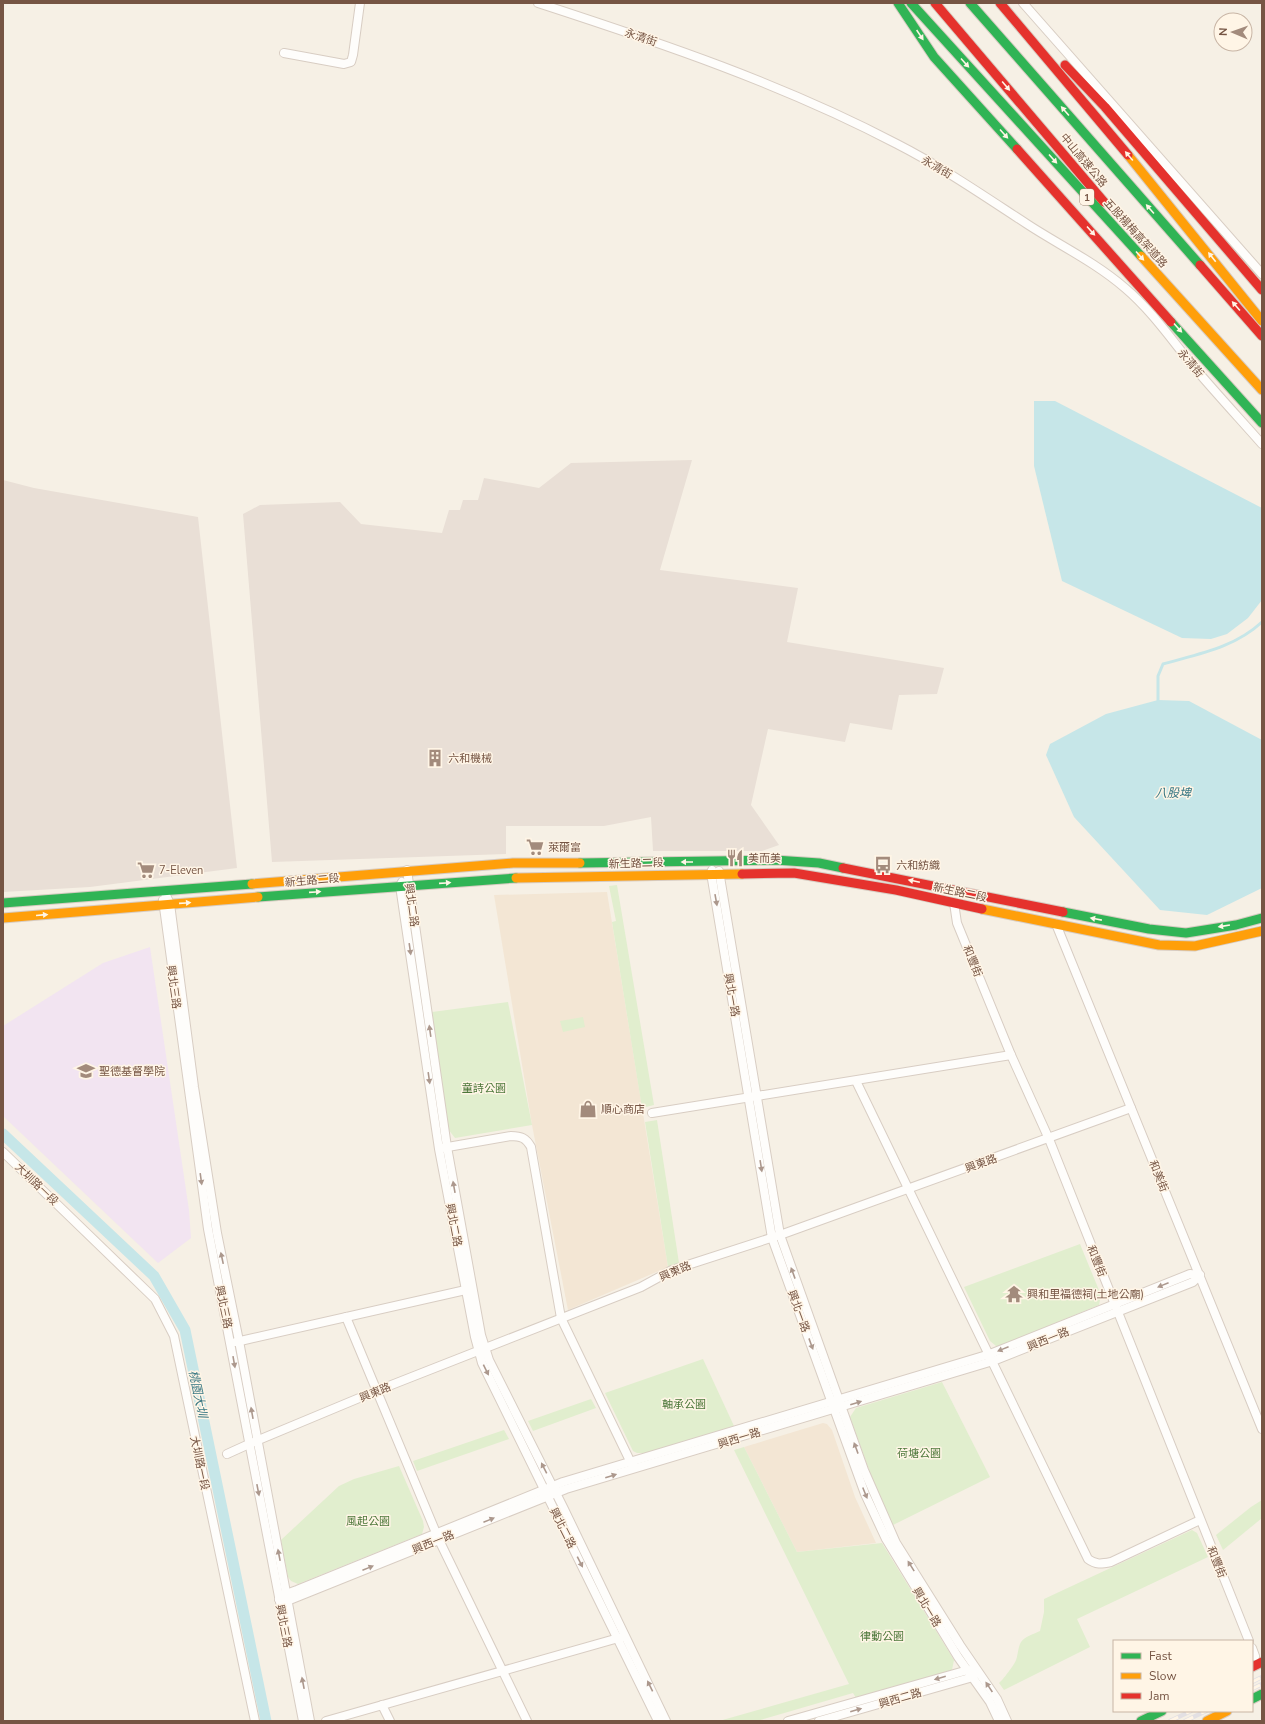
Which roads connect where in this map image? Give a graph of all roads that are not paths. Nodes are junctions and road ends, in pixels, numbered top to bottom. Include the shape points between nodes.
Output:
1 (360, 3) edge
2 (538, 3) edge
3 (898, 3) edge
4 (911, 3) edge
5 (935, 3) edge
6 (970, 3) edge
7 (1000, 3) edge
8 (1004, 3) edge
9 (1023, 3) edge
10 (284, 53) dead end
11 (1262, 274) edge
12 (1262, 290) edge
13 (1262, 321) edge
14 (1262, 336) edge
15 (1262, 386) edge
16 (1262, 390) edge
17 (1262, 423) edge
18 (1262, 444) edge
19 (714, 862) junction
20 (407, 870) junction
21 (716, 873) junction
22 (405, 885) junction
23 (164, 891) junction
24 (954, 903) junction
25 (3, 904) edge
26 (166, 904) junction
27 (3, 918) edge
28 (1262, 918) edge
29 (1056, 924) junction
30 (1262, 931) edge
31 (1011, 1055) junction
32 (856, 1081) junction
33 (752, 1097) junction
34 (1131, 1108) junction
35 (652, 1113) dead end
36 (1048, 1139) junction
37 (443, 1148) junction
38 (3, 1152) edge
39 (908, 1189) junction
40 (776, 1237) junction
41 (1200, 1275) junction
42 (469, 1289) junction
43 (1116, 1308) junction
44 (346, 1317) junction
45 (561, 1318) junction
46 (240, 1341) junction
47 (231, 1343) junction
48 (482, 1348) junction
49 (991, 1357) junction
50 (376, 1391) junction
51 (837, 1405) junction
52 (1262, 1429) edge
53 (253, 1442) junction
54 (228, 1454) dead end
55 (633, 1466) junction
56 (554, 1490) junction
57 (545, 1493) junction
58 (1200, 1520) junction
59 (438, 1536) junction
60 (284, 1598) junction
61 (622, 1637) junction
62 (1249, 1640) edge
63 (968, 1670) junction
64 (503, 1672) junction
65 (975, 1674) junction
66 (1262, 1694) edge
67 (1253, 1698) edge
68 (382, 1705) junction
69 (1160, 1712) edge
70 (1226, 1712) edge
71 (255, 1721) edge
72 (303, 1721) edge
73 (310, 1721) edge
74 (326, 1721) edge
75 (390, 1721) edge
76 (527, 1721) edge
77 (658, 1721) edge
78 (666, 1721) edge
79 (788, 1721) edge
80 (819, 1721) edge
81 (999, 1721) edge
82 (1007, 1721) edge
83 (1141, 1721) edge
84 (1207, 1721) edge

1 - 10 street via 350,62 344,64
2 - 18 street, 永清街 via 734,70 805,99 898,144 956,178 1123,286 1143,305
3 -> 17 main road via 934,57
4 -> 16 main road, 五股楊梅高架道路 / 1
5 -> 15 main road, 中山高速公路 / 1
14 -> 6 main road, 中山高速公路
13 -> 7 main road via 1165,199
8 - 12 main road via 1105,107
9 - 11 street
19 -> 20 main road, 新生路二段 via 513,863
19 - 21 street, 興北一路
28 -> 19 main road, 新生路二段 via 1186,932 1149,929 819,863 775,860
20 - 22 street, 興北二路
20 - 23 main road, 新生路二段
22 -> 21 main road, 新生路二段 via 515,878
21 - 24 main road, 新生路二段 via 794,873 896,890
21 - 33 street, 興北一路
26 -> 22 main road, 新生路二段
22 - 37 street, 興北二路
23 - 25 main road, 新生路二段
23 - 26 street, 興北三路
24 - 29 main road, 新生路二段
24 - 31 street, 和豐街 via 957,923
27 -> 26 main road, 新生路二段
46 -> 26 street via 217,1233
26 -> 47 street, 興北三路 via 208,1229
29 - 30 main road, 新生路二段 via 1159,945 1195,946
29 - 34 street, 和美街
31 - 32 street
31 - 36 street, 和豐街
32 - 33 street
32 - 39 street
33 - 35 street
33 - 40 street, 興北一路
34 - 36 street, 興東路
34 - 41 street, 和美街
36 - 39 street, 興東路
36 - 43 street, 和豐街
37 - 42 street, 興北二路
37 - 45 street via 511,1136 520,1136 528,1140
38 - 71 street, 大圳路一段 via 155,1299 174,1336
39 - 40 street, 興東路
39 - 49 street
40 - 45 street, 興東路 via 672,1270 641,1287
40 - 51 street, 興北一路
41 - 43 street, 興西一路 via 1193,1282
41 - 52 street, 和美街
42 - 44 street
42 - 48 street, 興北二路
43 - 49 street, 興西一路
43 - 58 street, 和豐街
44 - 46 street
44 - 50 street
45 - 48 street, 興東路
45 - 55 street
46 - 47 street
53 -> 46 street
47 -> 53 street, 興北三路
48 - 50 street, 興東路
56 -> 48 street, 興北二路
48 -> 57 street, 興北二路 via 482,1363
49 - 51 street, 興西一路
49 - 58 street via 1088,1559 1100,1564 1111,1562
50 - 53 street, 興東路
50 - 59 street
51 - 55 street, 興西一路
51 -> 63 street, 興北一路 via 864,1494 886,1539
65 -> 51 street via 896,1543
53 - 54 street, 興東路
53 - 60 street
55 - 56 street
56 - 57 street, 興西一路
56 - 61 street, 興北二路
57 - 59 street, 興西一路
57 -> 61 street, 興北二路
58 - 62 street, 和豐街
59 - 60 street, 興西一路
59 - 64 street
60 - 72 street, 興北三路
73 -> 60 street
61 - 64 street
61 - 77 street, 興北二路
78 -> 61 street, 興北二路
63 - 65 street, 興北一路
63 -> 79 street
64 - 68 street
64 - 76 street
80 -> 65 street, 興西二路
65 - 81 street, 興北一路
82 -> 65 street via 997,1698
66 - 67 main road
68 - 74 street
68 - 75 street
69 - 83 main road
70 - 84 main road

